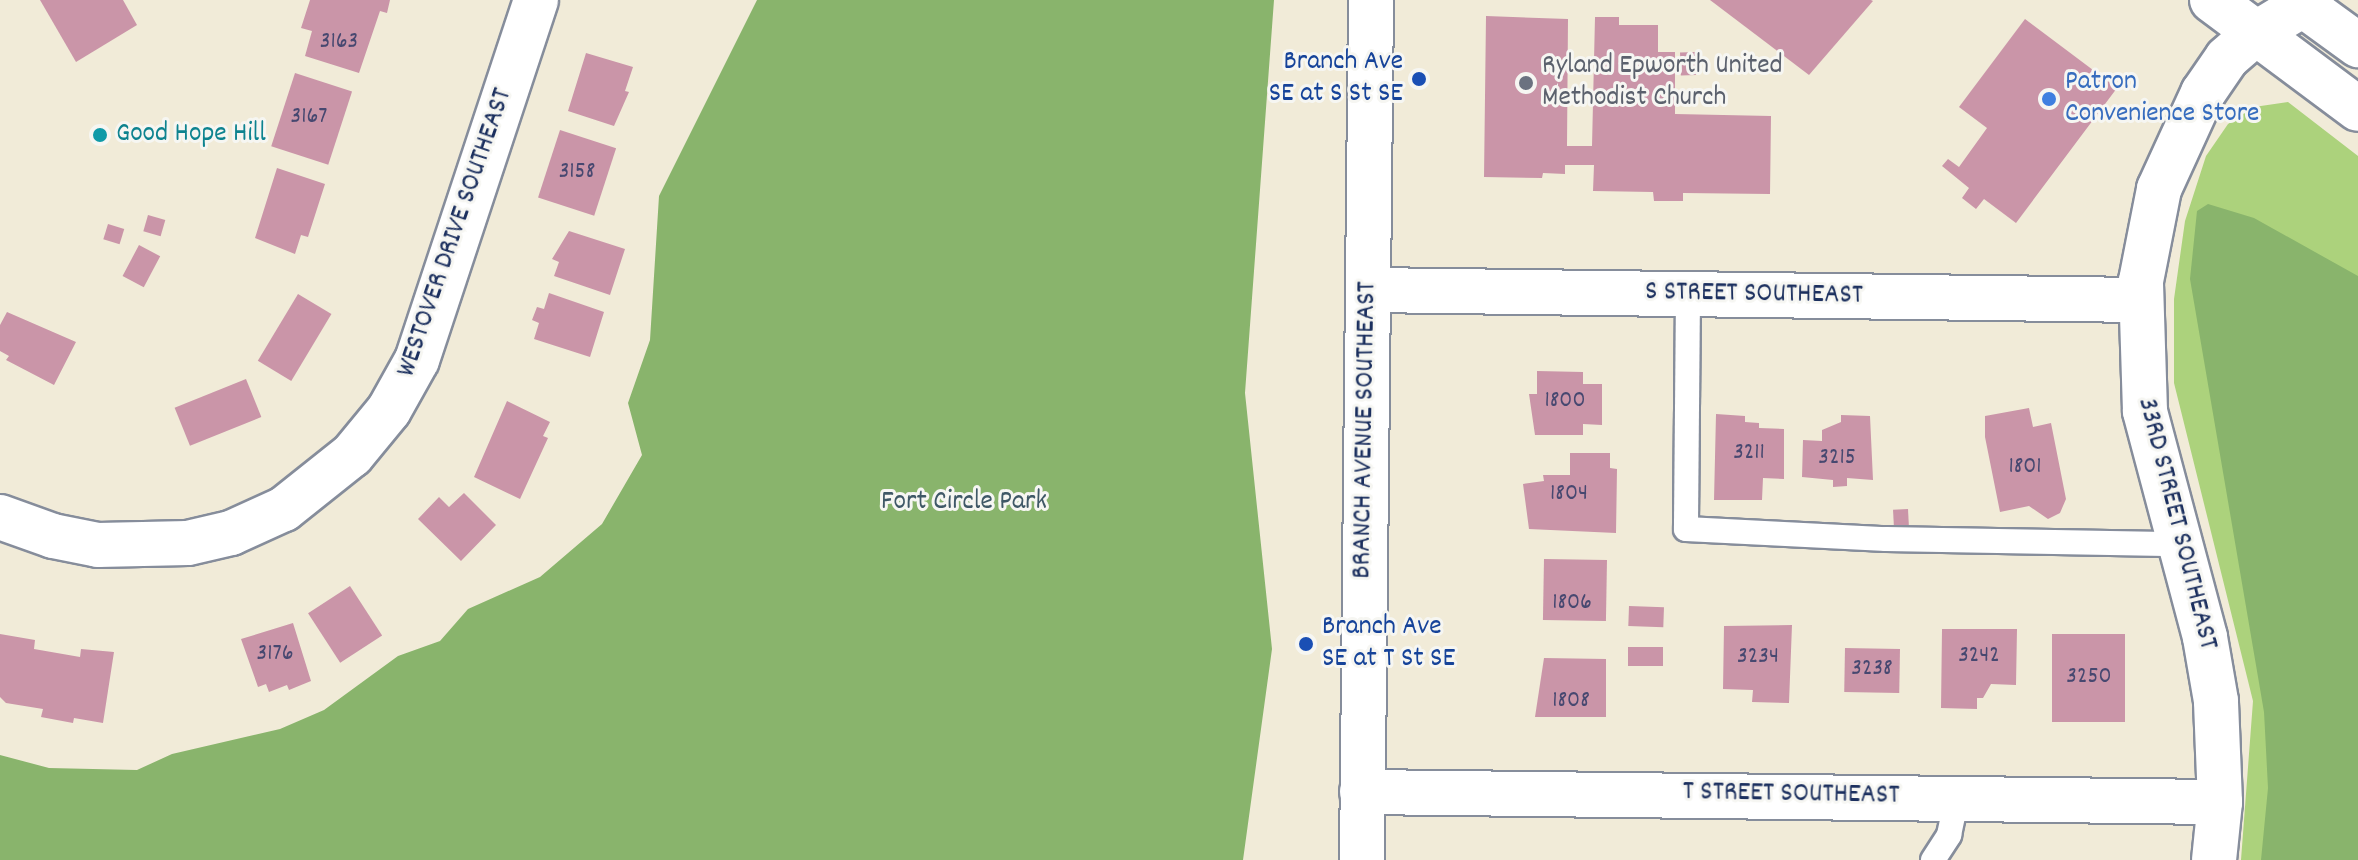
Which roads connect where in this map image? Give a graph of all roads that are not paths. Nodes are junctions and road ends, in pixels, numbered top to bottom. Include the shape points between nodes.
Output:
1 (536, 0) edge
2 (1371, 0) edge
3 (2212, 0) edge
4 (2303, 2) edge
5 (2255, 34) junction
6 (2358, 45) edge
7 (2358, 109) edge
8 (1368, 290) junction
9 (1688, 294) junction
10 (2140, 300) junction
11 (0, 517) edge
12 (2180, 544) junction
13 (1362, 792) junction
14 (1957, 797) junction
15 (2220, 802) junction
16 (1362, 860) edge
17 (1933, 860) edge
18 (2214, 860) edge

1 - 11 main road, WESTOVER DRIVE SOUTHEAST via 417,360 389,410 352,455 284,509 231,533 188,543 98,545
2 - 8 main road, BRANCH AVENUE SOUTHEAST
3 - 5 main road
4 - 5 main road, 33RD STREET SOUTHEAST
4 - 6 main road
5 - 7 main road
5 - 10 main road, 33RD STREET SOUTHEAST via 2215,76 2174,149 2149,230
8 - 9 main road, S STREET SOUTHEAST
8 - 13 main road, BRANCH AVENUE SOUTHEAST
9 - 10 main road, S STREET SOUTHEAST
9 - 12 lane via 1686,529
10 - 12 main road, 33RD STREET SOUTHEAST via 2145,411
12 - 15 main road, 33RD STREET SOUTHEAST via 2214,689
13 - 14 main road, T STREET SOUTHEAST
13 - 16 main road, BRANCH AVENUE SOUTHEAST
14 - 15 main road, T STREET SOUTHEAST
14 - 17 lane via 1949,835
15 - 18 main road, 33RD STREET SOUTHEAST

